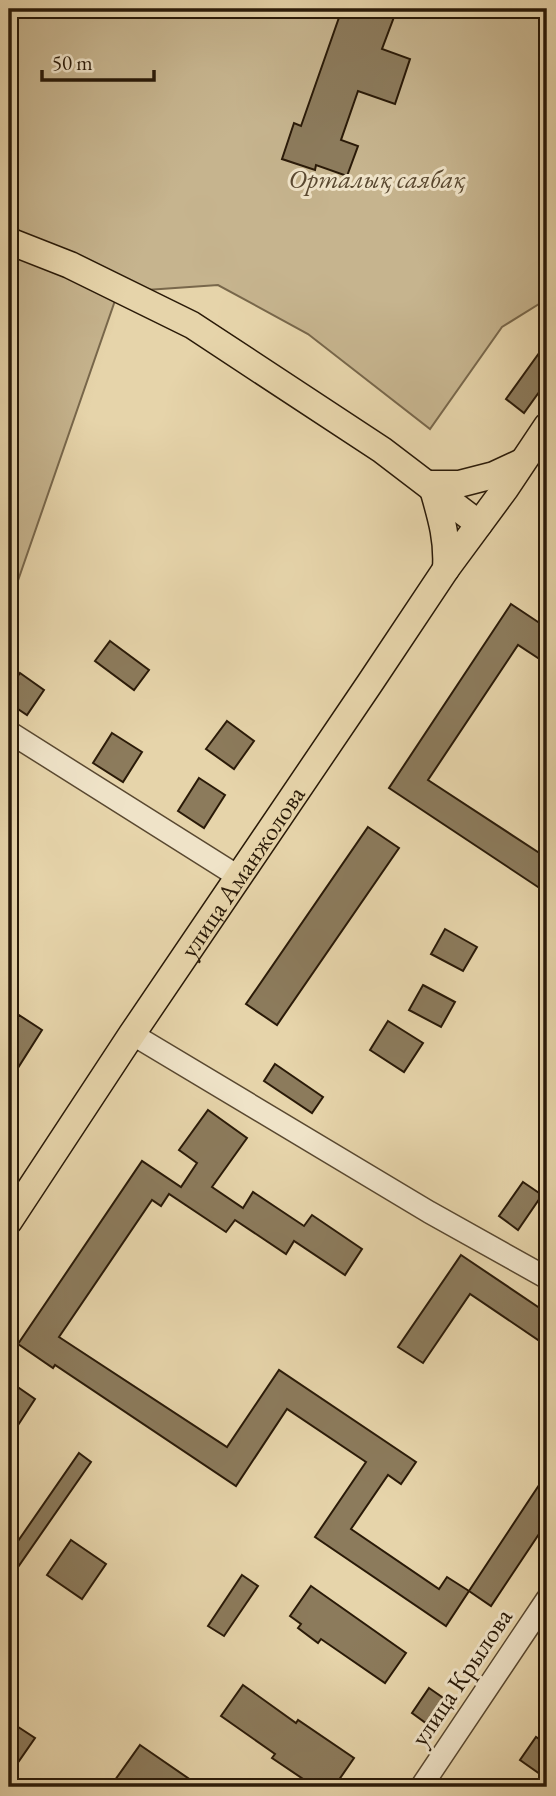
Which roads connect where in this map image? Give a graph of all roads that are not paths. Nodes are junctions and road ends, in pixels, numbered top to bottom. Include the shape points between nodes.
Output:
1 (9, 241) edge
2 (547, 426) edge
3 (522, 462) junction
4 (430, 487) junction
5 (479, 524) junction
6 (446, 569) junction
7 (9, 732) edge
8 (239, 877) junction
9 (132, 1034) junction
10 (9, 1221) edge
11 (547, 1278) edge
12 (547, 1599) edge
13 (421, 1787) edge

1 - 4 main road via 70,264 192,325 382,450
2 - 3 main road
3 - 4 main road via 494,475
3 - 5 main road, улица Аманжолова
4 - 5 main road
4 - 6 main road via 445,528
5 - 6 main road, улица Аманжолова
6 - 8 main road, улица Аманжолова
7 - 8 street
8 - 9 main road, улица Аманжолова
9 - 10 main road, улица Аманжолова
9 - 11 street
12 - 13 street, улица Крылова

